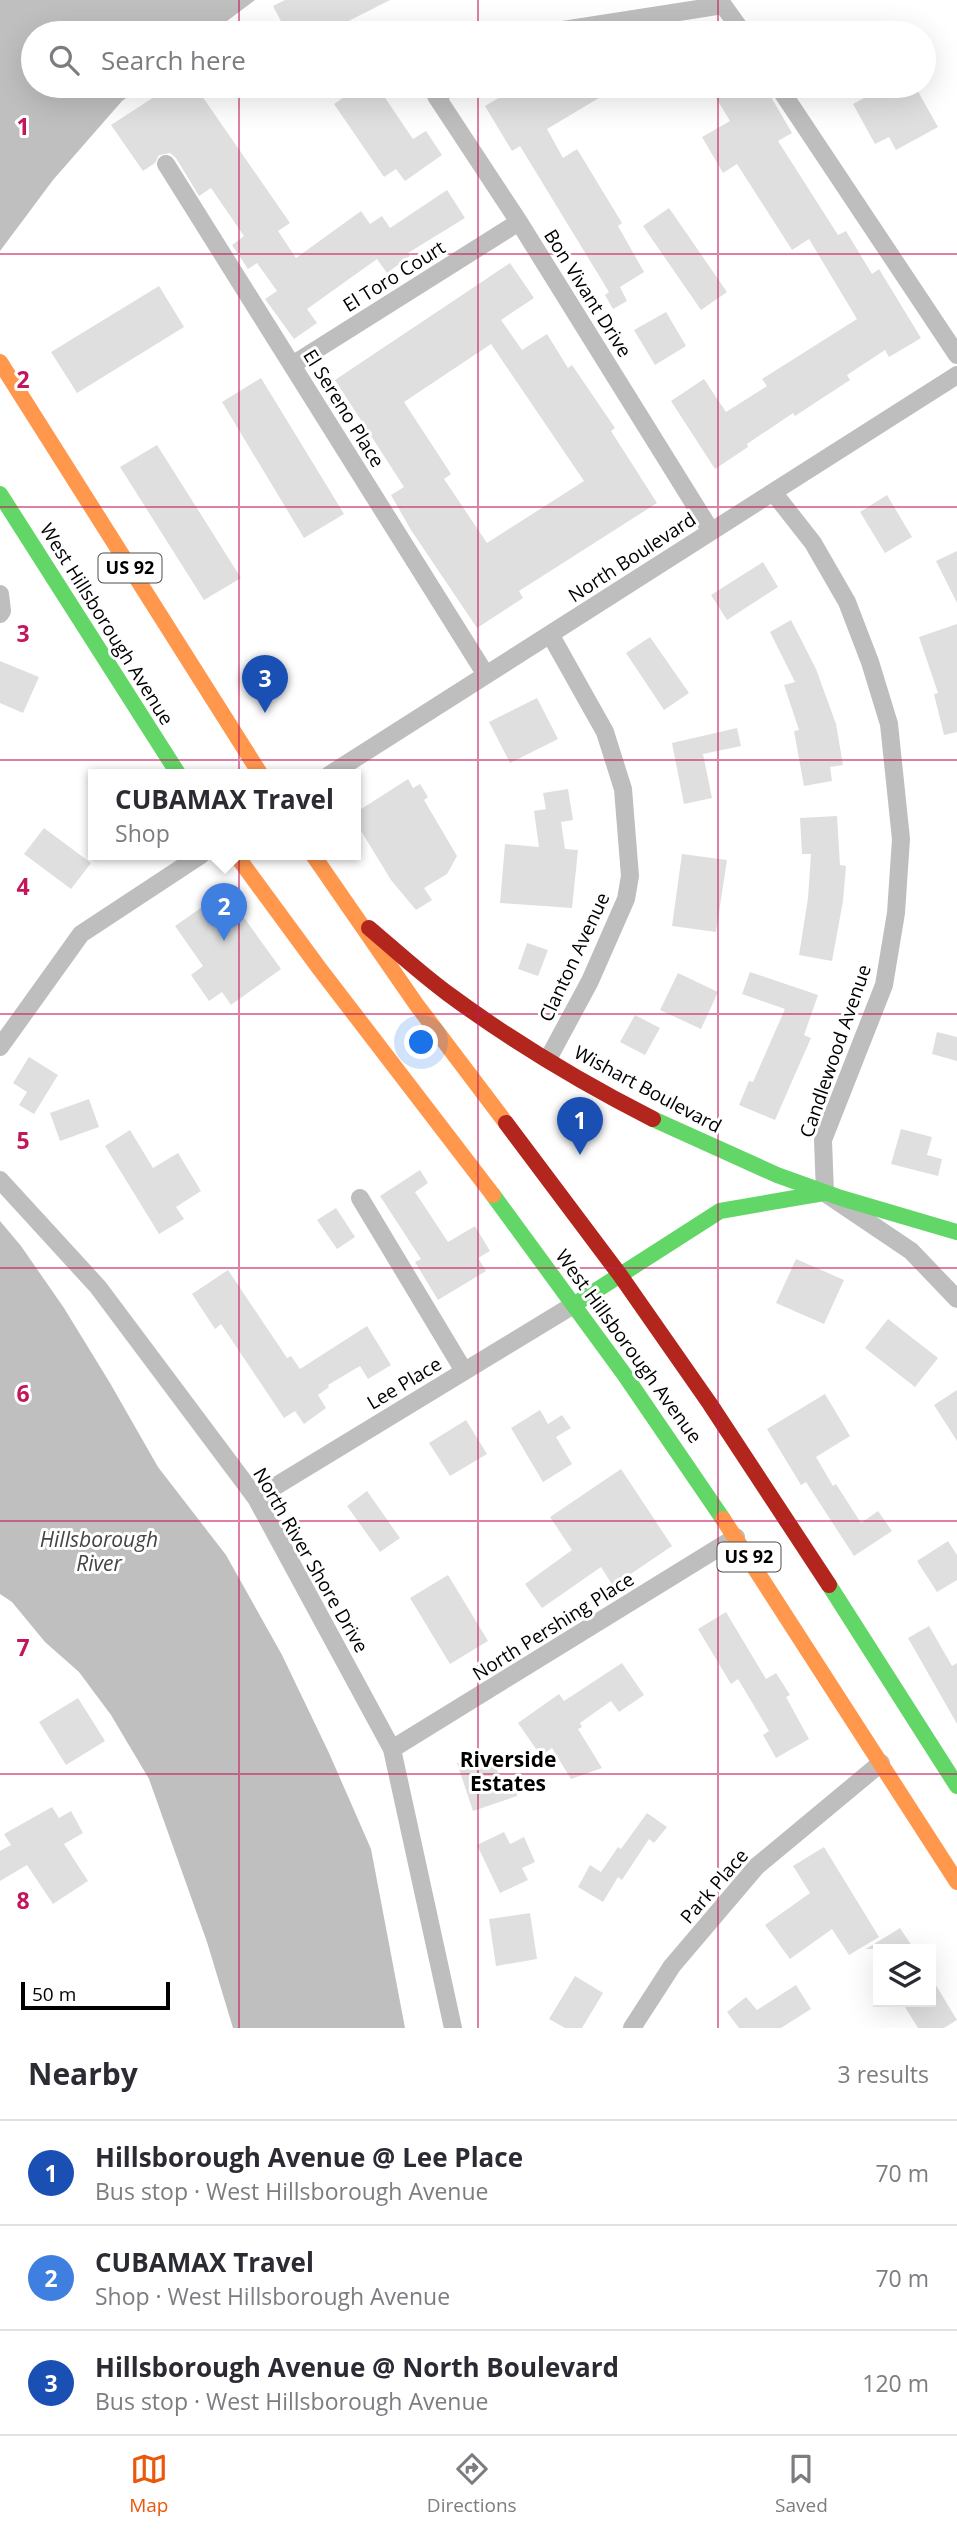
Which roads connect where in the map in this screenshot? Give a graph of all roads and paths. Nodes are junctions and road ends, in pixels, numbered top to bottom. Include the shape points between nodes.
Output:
1 (621, 21) edge
2 (734, 21) edge
3 (437, 98) edge
4 (786, 98) edge
5 (166, 164) dead end
6 (519, 222) junction
7 (957, 355) edge
8 (0, 362) edge
9 (292, 365) junction
10 (957, 375) edge
11 (773, 492) junction
12 (0, 494) edge
13 (711, 531) junction
14 (0, 594) edge
15 (0, 614) edge
16 (550, 634) junction
17 (486, 675) junction
18 (175, 769) edge
19 (257, 769) edge
20 (338, 769) edge
21 (193, 860) edge
22 (240, 860) edge
23 (316, 860) edge
24 (354, 916) junction
25 (0, 1047) edge
26 (548, 1059) junction
27 (0, 1180) edge
28 (825, 1193) junction
29 (360, 1198) dead end
30 (957, 1232) edge
31 (620, 1275) junction
32 (957, 1299) edge
33 (575, 1304) junction
34 (464, 1371) junction
35 (256, 1498) junction
36 (736, 1537) junction
37 (392, 1749) junction
38 (881, 1763) junction
39 (957, 1786) edge
40 (957, 1882) edge
41 (453, 2028) edge
42 (632, 2028) edge

1 - 2 street via 723,5
3 - 6 street, Bon Vivant Drive
4 - 7 street
5 - 9 street, El Sereno Place
6 - 9 street, El Toro Court
6 - 13 street, Bon Vivant Drive
8 - 19 main road, US 92
9 - 17 street, El Sereno Place
10 - 11 street, North Boulevard
11 - 13 street, North Boulevard
11 - 28 street, Candlewood Avenue via 813,543 847,602 870,662 889,724 901,839 896,913 884,985 823,1140
12 - 18 main road, West Hillsborough Avenue
13 - 16 street, North Boulevard
14 - 15 street
16 - 17 street, North Boulevard
16 - 26 street, Clanton Avenue via 606,732 623,789 630,876 626,899 596,969
17 - 20 street, North Boulevard
21 - 25 street via 80,934
22 - 33 main road, West Hillsborough Avenue / US 92
23 - 24 main road, West Hillsborough Avenue / US 92
24 - 26 main road, Wishart Boulevard via 459,1001
24 - 31 main road, West Hillsborough Avenue / US 92
26 - 28 main road, Wishart Boulevard via 636,1112
27 - 35 street, North River Shore Drive via 98,1287
28 - 30 main road, Wishart Boulevard
28 - 31 main road via 720,1211
28 - 32 street via 911,1251
29 - 34 street
31 - 33 main road
31 - 39 main road, West Hillsborough Avenue / US 92 via 785,1516
33 - 34 street, Lee Place
33 - 36 main road, West Hillsborough Avenue / US 92
34 - 35 street, Lee Place
35 - 37 street, North River Shore Drive
36 - 37 street, North Pershing Place
36 - 38 main road, West Hillsborough Avenue / US 92
37 - 41 street, North River Shore Drive
38 - 40 main road, West Hillsborough Avenue / US 92
38 - 42 street, Park Place via 757,1866 672,1966

